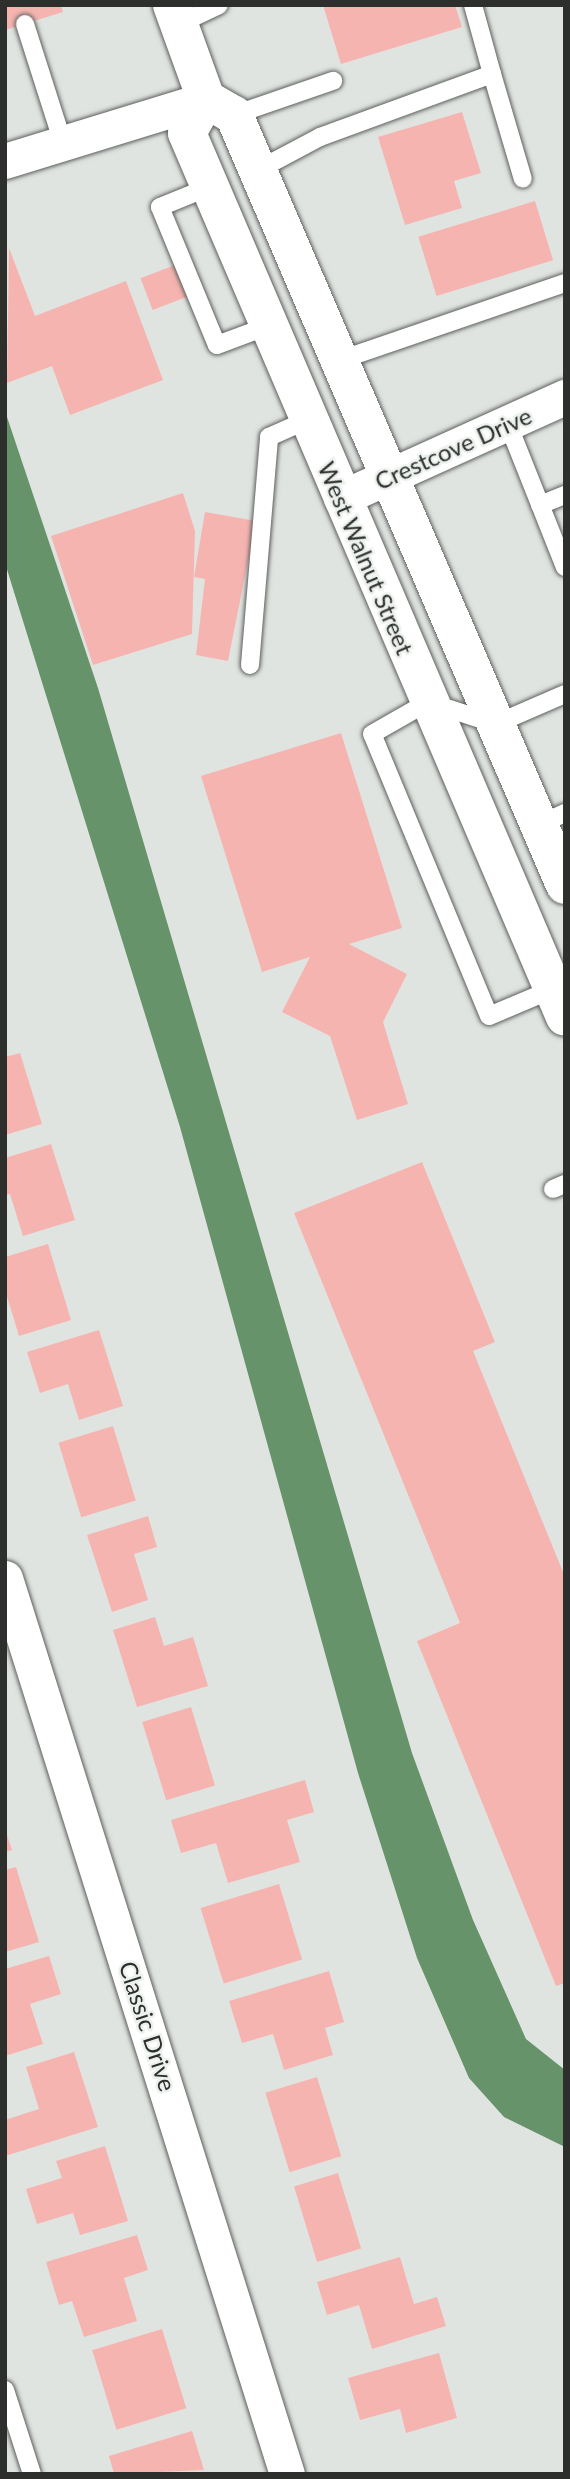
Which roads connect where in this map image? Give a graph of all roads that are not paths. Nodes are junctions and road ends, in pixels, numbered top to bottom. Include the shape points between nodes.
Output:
1 (219, 5) edge
2 (475, 13) edge
3 (176, 15) edge
4 (25, 24) dead end
5 (492, 74) junction
6 (333, 81) dead end
7 (220, 107) junction
8 (63, 143) junction
9 (5, 161) edge
10 (258, 170) junction
11 (523, 179) dead end
12 (209, 187) junction
13 (565, 283) edge
14 (268, 326) junction
15 (340, 360) junction
16 (565, 397) edge
17 (307, 420) junction
18 (508, 424) junction
19 (391, 476) junction
20 (565, 495) edge
21 (341, 498) junction
22 (540, 505) junction
23 (565, 567) edge
24 (250, 665) dead end
25 (565, 694) edge
26 (428, 702) junction
27 (496, 724) junction
28 (552, 819) edge
29 (565, 885) edge
30 (559, 1003) edge
31 (5, 1578) edge
32 (5, 2390) edge
33 (32, 2474) edge
34 (287, 2474) edge

1 - 3 lane
2 - 5 lane
3 - 7 main road
4 - 8 lane
5 - 10 lane via 320,137
5 - 11 lane
6 - 7 lane
7 - 8 street
7 - 10 main road
7 - 12 main road, West Walnut Street via 187,133
8 - 9 street
10 - 15 main road
12 - 14 main road, West Walnut Street
12 - 14 lane via 160,207 217,345
13 - 15 lane
14 - 17 main road, West Walnut Street
15 - 19 main road
16 - 18 street, Crestcove Drive
17 - 21 main road, West Walnut Street
17 - 24 lane via 269,438
18 - 19 street, Crestcove Drive
18 - 22 lane
19 - 21 street, Crestcove Drive
19 - 27 main road
20 - 22 lane
21 - 26 main road, West Walnut Street
22 - 23 lane
25 - 27 lane
26 - 27 lane
26 - 30 main road, West Walnut Street
26 - 30 lane via 372,734 489,1016
27 - 28 main road
28 - 29 main road
31 - 34 street, Classic Drive
32 - 33 lane

